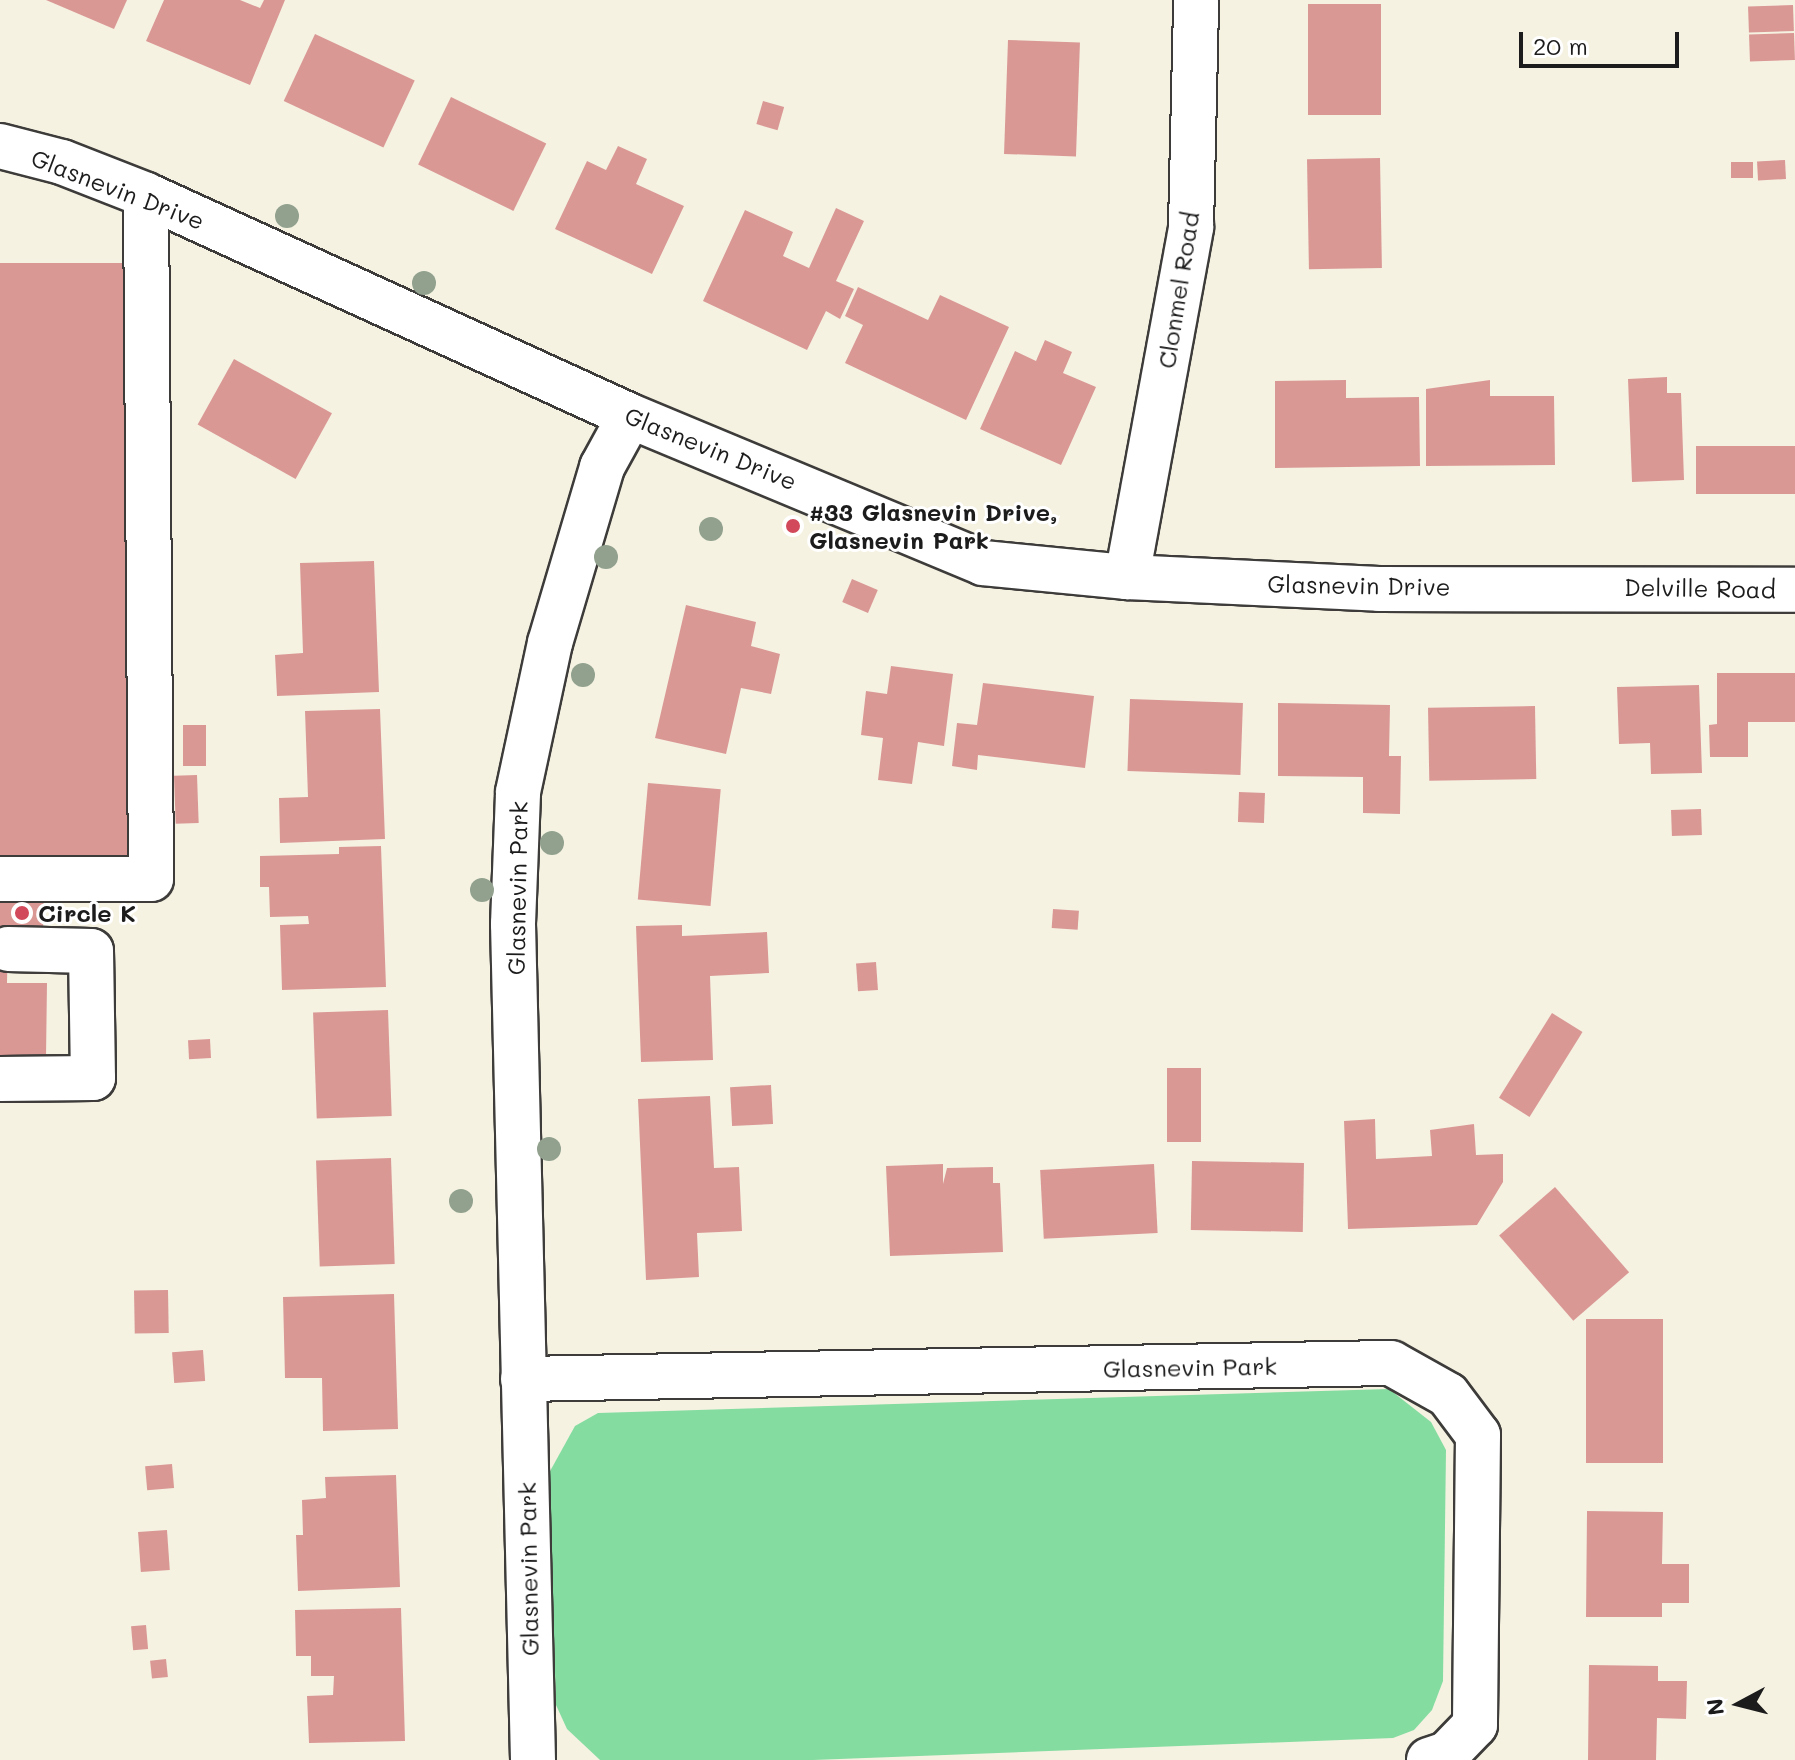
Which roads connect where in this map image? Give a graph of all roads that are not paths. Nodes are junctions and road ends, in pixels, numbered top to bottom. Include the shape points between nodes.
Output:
1 (1196, 0) edge
2 (0, 146) edge
3 (146, 195) junction
4 (630, 416) junction
5 (1127, 577) junction
6 (1604, 585) joint
7 (1795, 590) edge
8 (0, 879) edge
9 (8, 949) dead end
10 (0, 1079) edge
11 (523, 1379) junction
12 (533, 1760) edge
13 (1429, 1760) edge

1 - 5 street, Clonmel Road via 1191,227
2 - 3 street, Glasnevin Drive via 62,162
3 - 4 street, Glasnevin Drive
3 - 8 street via 151,879
4 - 5 street, Glasnevin Drive via 983,563
4 - 11 street, Glasnevin Park via 602,467 550,643 518,792 513,924
5 - 6 street, Glasnevin Drive via 1379,589
6 - 7 street, Delville Road
9 - 10 street via 91,951 93,1078
11 - 12 street, Glasnevin Park
11 - 13 street, Glasnevin Park via 1391,1363 1448,1395 1478,1435 1475,1725 1447,1754

